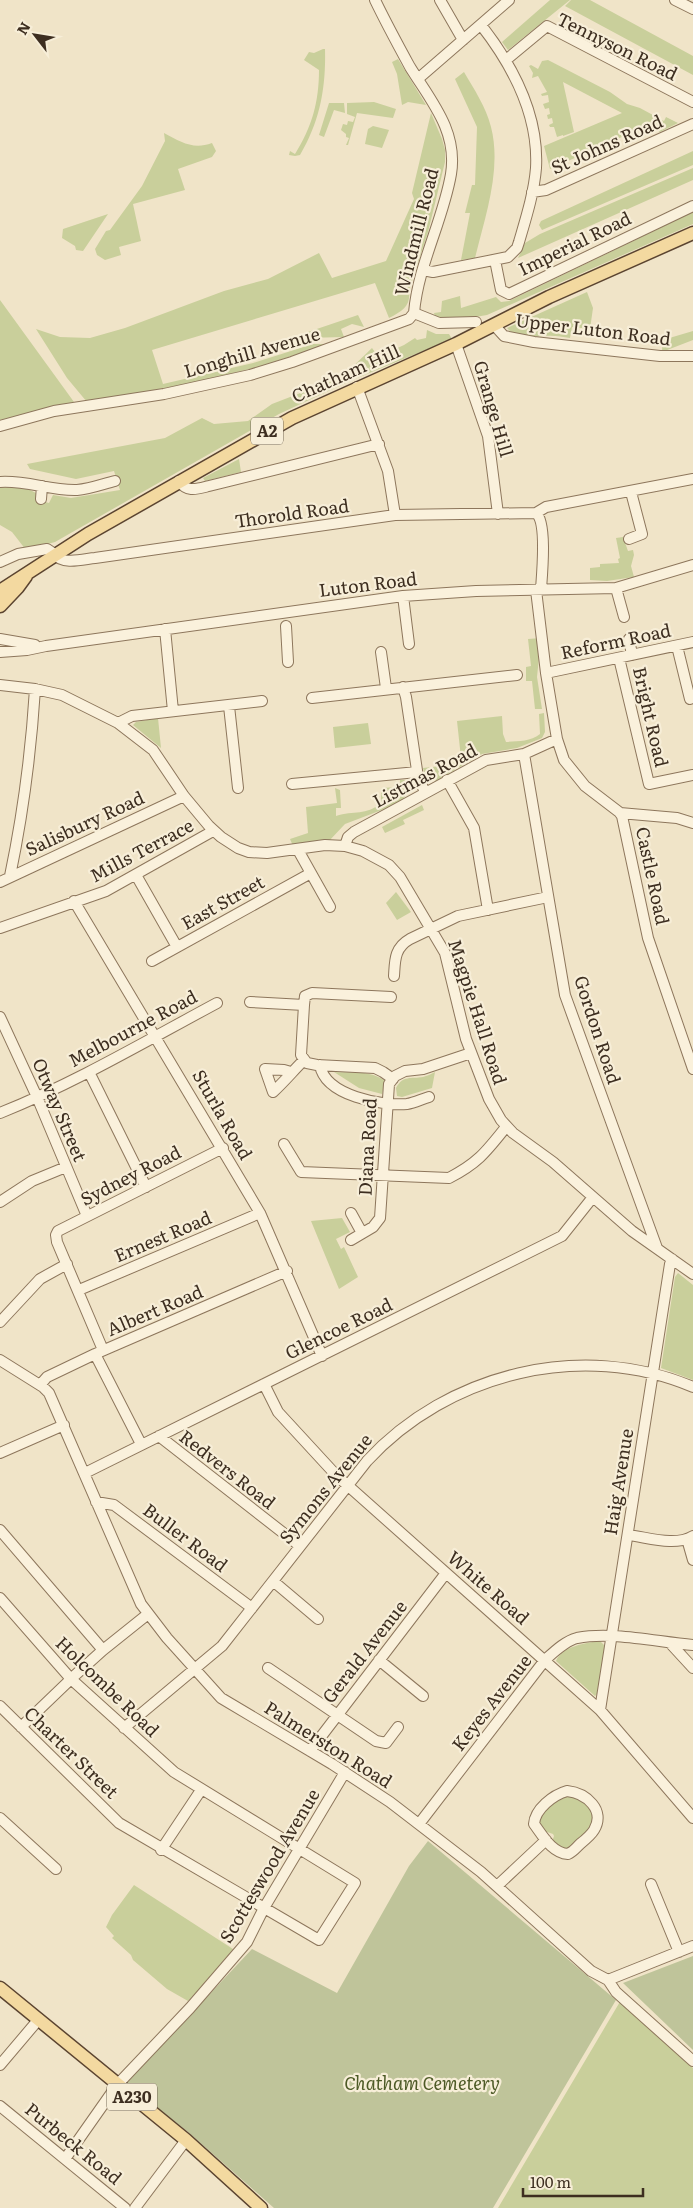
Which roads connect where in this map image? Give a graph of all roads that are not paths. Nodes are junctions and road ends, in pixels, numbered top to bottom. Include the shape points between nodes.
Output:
1 (375, 0) edge
2 (440, 0) edge
3 (509, 0) edge
4 (675, 0) edge
5 (693, 9) edge
6 (481, 25) junction
7 (463, 40) junction
8 (506, 60) junction
9 (419, 78) junction
10 (693, 102) edge
11 (693, 124) edge
12 (532, 192) junction
13 (693, 206) edge
14 (693, 233) edge
15 (495, 260) junction
16 (423, 270) junction
17 (414, 312) junction
18 (476, 322) dead end
19 (494, 325) junction
20 (456, 344) junction
21 (693, 356) edge
22 (357, 387) junction
23 (0, 426) edge
24 (379, 444) junction
25 (693, 479) edge
26 (115, 481) dead end
27 (179, 481) junction
28 (0, 482) edge
29 (42, 486) junction
30 (632, 492) junction
31 (41, 499) dead end
32 (536, 513) junction
33 (498, 514) junction
34 (395, 515) junction
35 (629, 539) dead end
36 (56, 555) junction
37 (0, 562) edge
38 (693, 565) edge
39 (27, 573) junction
40 (616, 588) junction
41 (538, 590) junction
42 (0, 591) edge
43 (403, 596) junction
44 (0, 606) edge
45 (624, 617) dead end
46 (286, 626) dead end
47 (165, 629) junction
48 (0, 639) edge
49 (630, 639) dead end
50 (693, 642) edge
51 (409, 644) dead end
52 (46, 646) junction
53 (677, 646) junction
54 (0, 652) edge
55 (381, 652) dead end
56 (632, 655) junction
57 (619, 658) junction
58 (288, 662) dead end
59 (546, 673) junction
60 (517, 675) dead end
61 (0, 685) edge
62 (403, 687) junction
63 (386, 688) junction
64 (35, 689) junction
65 (312, 698) dead end
66 (690, 699) dead end
67 (262, 701) dead end
68 (229, 706) junction
69 (173, 712) junction
70 (118, 723) junction
71 (557, 739) junction
72 (524, 754) junction
73 (417, 772) junction
74 (693, 775) edge
75 (447, 780) junction
76 (292, 784) dead end
77 (238, 788) dead end
78 (425, 792) junction
79 (184, 796) junction
80 (620, 813) junction
81 (693, 823) edge
82 (214, 831) junction
83 (345, 846) junction
84 (298, 850) junction
85 (311, 873) junction
86 (136, 875) junction
87 (10, 876) junction
88 (0, 882) edge
89 (548, 897) junction
90 (74, 901) junction
91 (330, 907) dead end
92 (488, 910) junction
93 (0, 928) edge
94 (431, 928) junction
95 (177, 947) junction
96 (152, 961) dead end
97 (394, 976) dead end
98 (391, 997) dead end
99 (250, 1002) dead end
100 (217, 1003) dead end
101 (304, 1005) junction
102 (0, 1017) edge
103 (156, 1036) junction
104 (471, 1053) junction
105 (303, 1061) junction
106 (320, 1066) junction
107 (693, 1069) edge
108 (89, 1072) junction
109 (291, 1072) dead end
110 (392, 1079) junction
111 (430, 1097) dead end
112 (37, 1098) junction
113 (386, 1104) junction
114 (0, 1113) edge
115 (506, 1127) junction
116 (284, 1144) dead end
117 (223, 1148) junction
118 (66, 1167) junction
119 (383, 1175) junction
120 (146, 1187) junction
121 (592, 1197) junction
122 (0, 1202) edge
123 (260, 1212) junction
124 (351, 1213) dead end
125 (87, 1216) junction
126 (362, 1234) junction
127 (350, 1240) dead end
128 (657, 1249) junction
129 (672, 1259) junction
130 (67, 1264) junction
131 (286, 1271) junction
132 (693, 1274) edge
133 (79, 1290) junction
134 (0, 1322) edge
135 (99, 1352) junction
136 (322, 1356) junction
137 (0, 1360) edge
138 (653, 1375) junction
139 (264, 1384) junction
140 (40, 1385) junction
141 (693, 1387) edge
142 (64, 1425) junction
143 (159, 1436) junction
144 (141, 1444) junction
145 (0, 1453) edge
146 (85, 1473) junction
147 (348, 1486) junction
148 (96, 1502) junction
149 (0, 1530) edge
150 (628, 1535) junction
151 (690, 1537) edge
152 (300, 1546) junction
153 (693, 1560) edge
154 (446, 1573) junction
155 (273, 1581) junction
156 (0, 1598) edge
157 (252, 1608) junction
158 (148, 1614) junction
159 (318, 1619) dead end
160 (612, 1637) junction
161 (670, 1643) junction
162 (693, 1645) edge
163 (103, 1650) junction
164 (379, 1660) junction
165 (545, 1660) junction
166 (268, 1668) dead end
167 (693, 1668) edge
168 (194, 1670) junction
169 (72, 1678) junction
170 (423, 1696) dead end
171 (0, 1706) edge
172 (600, 1710) junction
173 (337, 1714) junction
174 (21, 1727) junction
175 (398, 1727) dead end
176 (124, 1728) junction
177 (310, 1750) junction
178 (345, 1772) junction
179 (201, 1790) junction
180 (0, 1818) edge
181 (693, 1818) edge
182 (418, 1824) junction
183 (546, 1840) junction
184 (299, 1848) junction
185 (162, 1850) junction
186 (56, 1869) dead end
187 (651, 1884) dead end
188 (497, 1886) junction
189 (264, 1908) junction
190 (319, 1940) joint
191 (693, 1946) edge
192 (679, 1952) junction
193 (608, 1980) junction
194 (0, 1988) edge
195 (39, 2019) junction
196 (693, 2061) edge
197 (0, 2065) edge
198 (117, 2085) junction
199 (0, 2106) edge
200 (186, 2140) junction
201 (65, 2159) junction
202 (125, 2208) edge
203 (135, 2208) edge
204 (261, 2208) edge

1 - 9 street, Windmill Road
2 - 7 street
3 - 6 street
4 - 5 street
6 - 7 street
6 - 8 street
7 - 9 street
8 - 10 street, Tennyson Road via 547,26
8 - 12 street via 521,88 532,125 536,159
9 - 16 street, Windmill Road via 441,115 452,145 451,173
11 - 12 street, St Johns Road via 546,190
12 - 15 street via 517,248 508,257
13 - 15 street, Imperial Road via 509,294 501,291
14 - 19 main road, Chatham Hill / A2
15 - 16 street via 434,272
16 - 17 street, Windmill Road
17 - 18 street via 442,324
17 - 23 street, Longhill Avenue via 409,319 250,375 164,394 76,407
19 - 20 main road, Chatham Hill / A2
19 - 21 street, Upper Luton Road via 504,336 534,342 641,354
20 - 22 main road, Chatham Hill / A2
20 - 33 street, Grange Hill via 488,436
22 - 24 street
22 - 27 main road, Chatham Hill / A2 via 292,418
24 - 27 street via 208,486 187,489
24 - 34 street via 388,471
25 - 30 street, Thorold Road
26 - 29 street via 78,490
27 - 36 main road, Chatham Hill / A2
28 - 29 street
29 - 31 street
30 - 32 street, Thorold Road via 546,507
30 - 35 street via 642,534
32 - 33 street, Thorold Road
32 - 41 street, Castle Road via 542,529
33 - 34 street, Thorold Road
34 - 36 street, Thorold Road via 95,558 66,561 59,560
36 - 37 street, Thorold Road via 46,549 18,554
36 - 39 main road, Chatham Hill / A2
38 - 40 street, Luton Road
39 - 42 main road, Chatham Hill / A2
39 - 44 main road, Chatham Hill / A2
40 - 41 street, Luton Road
40 - 45 street
41 - 43 street, Luton Road
41 - 59 street, Castle Road
43 - 47 street, Luton Road
43 - 51 street
46 - 58 street
47 - 52 street, Luton Road
47 - 69 street
48 - 52 street, Luton Road
49 - 56 street
50 - 53 street, Reform Road
52 - 54 street, Luton Road
53 - 56 street, Reform Road
53 - 66 street
55 - 63 street
56 - 57 street, Reform Road
57 - 59 street, Reform Road
57 - 74 street, Bright Road via 649,784
59 - 71 street, Castle Road
60 - 62 street
61 - 64 street, Magpie Hall Road
62 - 63 street
62 - 73 street
63 - 65 street
64 - 70 street, Magpie Hall Road via 62,695
64 - 87 street via 31,756
67 - 68 street
68 - 69 street
68 - 77 street
69 - 70 street via 132,716
70 - 79 street, Magpie Hall Road via 153,750
71 - 72 street, Listmas Road
71 - 80 street, Castle Road via 564,760 575,776
72 - 75 street, Listmas Road via 486,760
72 - 89 street, Gordon Road
73 - 76 street
73 - 78 street
75 - 78 street, Listmas Road
75 - 92 street via 474,828
78 - 83 street, Listmas Road via 354,832
79 - 82 street, Magpie Hall Road
79 - 87 street, Salisbury Road
80 - 81 street via 677,818
80 - 107 street, Castle Road via 648,938
82 - 84 street, Magpie Hall Road via 249,852
82 - 86 street, Mills Terrace
83 - 84 street, Magpie Hall Road
83 - 94 street, Magpie Hall Road via 374,856 392,867
84 - 85 street
85 - 91 street
85 - 95 street, East Street
86 - 90 street, Mills Terrace via 106,891
86 - 95 street
87 - 88 street, Salisbury Road
89 - 92 street
89 - 128 street, Gordon Road via 569,1007
90 - 93 street, Mills Terrace
90 - 103 street, Sturla Road
92 - 94 street via 458,916
94 - 97 street via 404,942 394,957
94 - 104 street, Magpie Hall Road via 445,953
95 - 96 street, East Street
98 - 101 street via 312,993 305,996
99 - 101 street
100 - 103 street, Melbourne Road
101 - 105 street
102 - 112 street, Otway Street
103 - 108 street, Melbourne Road
103 - 117 street, Sturla Road
104 - 110 street, Diana Road via 423,1069 405,1071
104 - 115 street, Magpie Hall Road via 488,1099
105 - 106 street
105 - 109 street
106 - 110 street via 376,1069
106 - 113 street via 324,1077 339,1088 357,1097
108 - 112 street, Melbourne Road
108 - 120 street
110 - 113 street, Diana Road
111 - 113 street via 409,1104
112 - 114 street, Melbourne Road
112 - 118 street, Otway Street
113 - 119 street, Diana Road
115 - 119 street via 478,1161 449,1178
115 - 121 street, Magpie Hall Road
116 - 119 street via 301,1172
117 - 120 street, Sydney Road
117 - 123 street, Sturla Road
118 - 122 street via 32,1181
118 - 125 street, Otway Street
119 - 126 street, Diana Road via 380,1218
120 - 125 street, Sydney Road
121 - 128 street, Magpie Hall Road
121 - 136 street, Glencoe Road via 562,1236
123 - 131 street, Sturla Road
123 - 133 street, Ernest Road
124 - 126 street, Diana Road
125 - 130 street, Sydney Road via 56,1235
126 - 127 street, Diana Road
128 - 129 street, Magpie Hall Road
129 - 132 street, Magpie Hall Road
129 - 138 street, Haig Avenue
130 - 133 street
130 - 134 street via 40,1279
131 - 135 street, Albert Road
131 - 136 street, Sturla Road
133 - 135 street
135 - 140 street, Albert Road via 47,1377
135 - 144 street
136 - 139 street, Glencoe Road
137 - 140 street
138 - 141 street, Symons Avenue
138 - 147 street, Symons Avenue via 632,1370 575,1366 534,1369 498,1377 461,1392 405,1426 383,1444
138 - 150 street, Haig Avenue
139 - 143 street, Glencoe Road
139 - 147 street, White Road via 281,1416
140 - 142 street, Palmerston Road via 51,1396
142 - 145 street
142 - 146 street, Palmerston Road
143 - 144 street, Glencoe Road
143 - 152 street, Redvers Road
144 - 146 street, Glencoe Road
146 - 148 street, Palmerston Road
147 - 152 street, Symons Avenue
147 - 154 street, White Road
148 - 157 street, Buller Road via 114,1505
148 - 158 street, Palmerston Road
149 - 163 street
150 - 151 street via 668,1540
150 - 160 street, Haig Avenue
151 - 153 street
152 - 155 street, Symons Avenue
154 - 164 street, Gerald Avenue
154 - 165 street, White Road
155 - 157 street, Symons Avenue
155 - 159 street
156 - 169 street, Holcombe Road
157 - 168 street, Symons Avenue via 222,1646
158 - 163 street
158 - 168 street, Palmerston Road
160 - 161 street, Keyes Avenue
160 - 165 street, Keyes Avenue via 577,1638
160 - 172 street, Haig Avenue
161 - 162 street, Keyes Avenue
161 - 167 street
163 - 169 street
164 - 170 street
164 - 173 street, Gerald Avenue
165 - 172 street, White Road
165 - 182 street, Keyes Avenue
166 - 173 street
168 - 176 street, Symons Avenue
168 - 177 street, Palmerston Road via 228,1702
169 - 174 street
169 - 176 street, Holcombe Road
171 - 174 street, Charter Street
172 - 181 street, White Road
173 - 175 street via 376,1741 386,1743
173 - 177 street, Gerald Avenue
174 - 185 street, Charter Street via 119,1823
176 - 179 street, Holcombe Road via 174,1772
177 - 178 street, Palmerston Road
178 - 182 street, Palmerston Road
178 - 184 street, Scotteswood Avenue
179 - 184 street, Holcombe Road
179 - 185 street
180 - 186 street
182 - 188 street, Palmerston Road
183 - 183 street via 534,1824 538,1811 556,1795 567,1791 588,1798 597,1814 593,1832 568,1854 561,1854
183 - 188 street
184 - 189 street, Scotteswood Avenue
184 - 190 street, Holcombe Road via 355,1883
185 - 189 street, Charter Street
187 - 192 street
188 - 193 street, Palmerston Road via 592,1971
189 - 190 street, Charter Street
189 - 198 street, Scotteswood Avenue via 247,1942
191 - 192 street
192 - 193 street
193 - 196 street, Palmerston Road via 616,1992
194 - 195 main road, A230
195 - 197 street
195 - 198 main road, A230
198 - 200 main road, A230
198 - 201 street, Scotteswood Avenue
199 - 201 street, Purbeck Road
200 - 203 street
200 - 204 main road, A230
201 - 202 street, Purbeck Road

